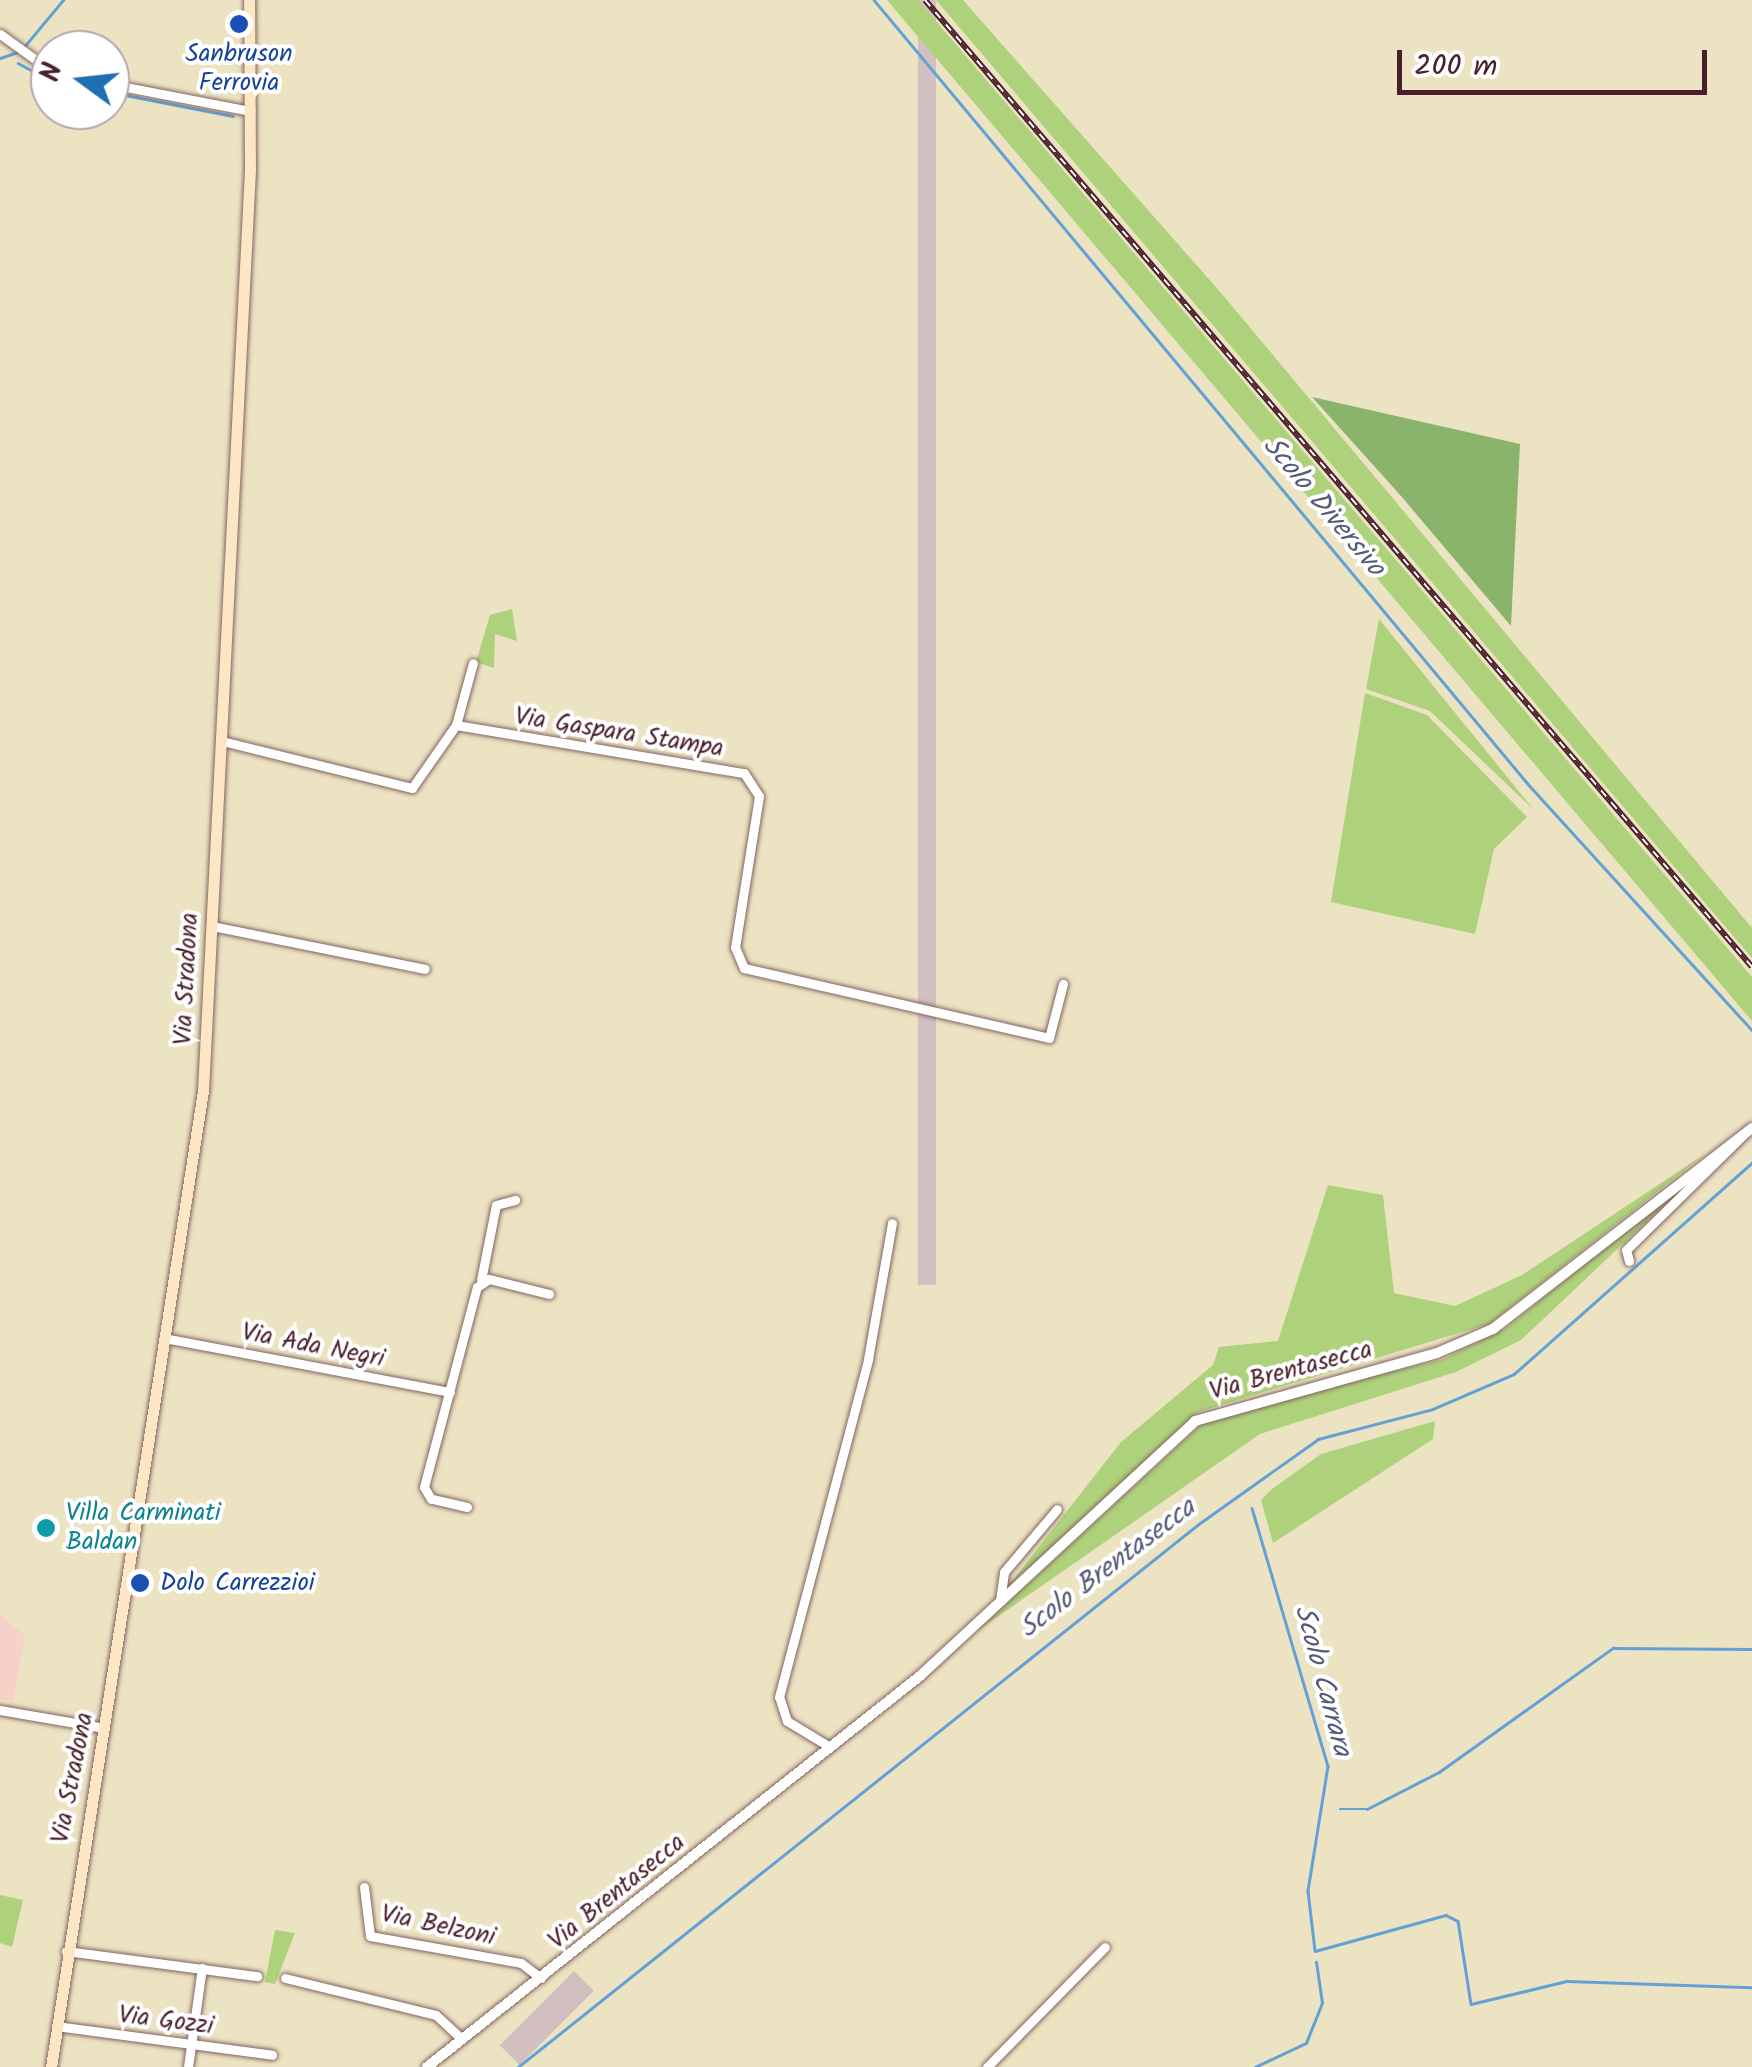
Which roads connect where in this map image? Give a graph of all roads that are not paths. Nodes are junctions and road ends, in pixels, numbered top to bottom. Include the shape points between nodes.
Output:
1 (249, 0) edge
2 (0, 34) edge
3 (30, 55) edge
4 (130, 88) edge
5 (250, 111) junction
6 (473, 663) dead end
7 (456, 725) junction
8 (222, 741) junction
9 (212, 926) junction
10 (425, 969) dead end
11 (1063, 984) dead end
12 (1748, 1131) edge
13 (514, 1200) dead end
14 (892, 1223) dead end
15 (1629, 1261) dead end
16 (481, 1280) junction
17 (548, 1294) dead end
18 (169, 1339) junction
19 (450, 1392) junction
20 (467, 1506) dead end
21 (1057, 1510) dead end
22 (1000, 1601) junction
23 (0, 1710) edge
24 (104, 1728) junction
25 (830, 1746) junction
26 (364, 1887) dead end
27 (1106, 1947) dead end
28 (66, 1951) junction
29 (202, 1968) junction
30 (257, 1976) dead end
31 (286, 1978) dead end
32 (541, 1978) junction
33 (56, 2026) junction
34 (462, 2039) junction
35 (191, 2044) junction
36 (272, 2054) dead end
37 (51, 2067) edge
38 (188, 2067) edge
39 (427, 2067) edge
40 (987, 2067) edge

1 - 5 main road, Via Stradona
2 - 3 street
4 - 5 street
5 - 8 main road, Via Stradona
6 - 7 street
7 - 8 street via 412,788
7 - 11 street, Via Gaspara Stampa via 753,777 760,796 738,961 958,1022 1054,1037
8 - 9 main road, Via Stradona
9 - 10 street
9 - 18 main road, Via Stradona via 203,1091
12 - 15 street via 1626,1250
12 - 22 street, Via Brentasecca via 1512,1318 1421,1358 1214,1409 1182,1430
13 - 16 street via 496,1204
14 - 25 street via 868,1360 779,1698 787,1721
16 - 17 street
16 - 19 street
18 - 19 street, Via Ada Negri
18 - 24 main road, Via Stradona
19 - 20 street via 425,1494
21 - 22 street via 1004,1572
22 - 25 street, Via Brentasecca
23 - 24 street
24 - 28 main road, Via Stradona
25 - 32 street, Via Brentasecca
26 - 32 street, Via Belzoni via 370,1936 521,1963
27 - 40 street
28 - 29 street
28 - 33 main road, Via Stradona
29 - 30 street
29 - 35 street
31 - 34 street via 436,2016
32 - 34 street, Via Brentasecca
33 - 35 street, Via Gozzi
33 - 37 main road, Via Stradona
34 - 39 street, Via Brentasecca
35 - 36 street, Via Gozzi
35 - 38 street

